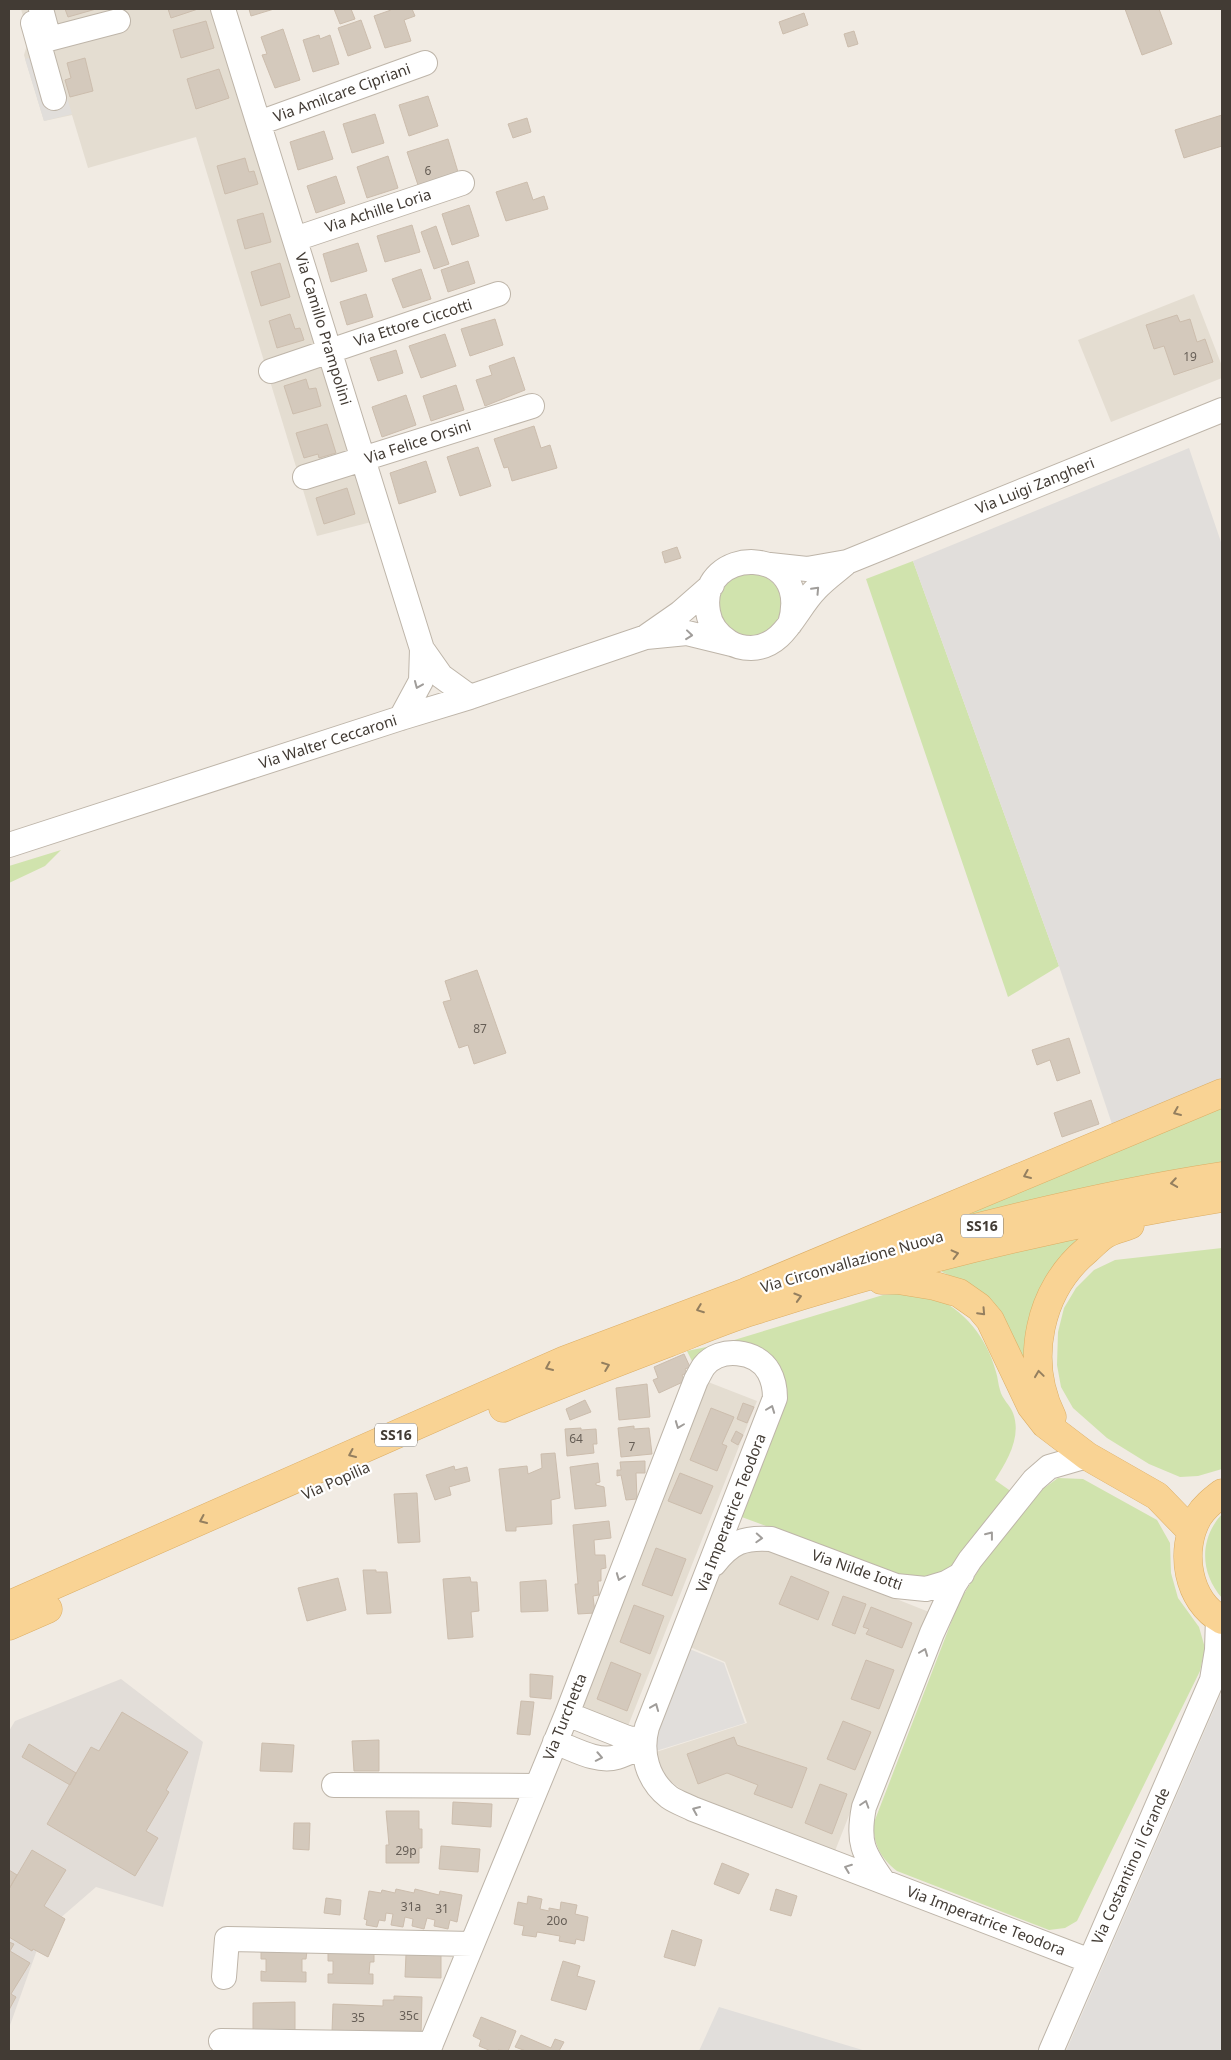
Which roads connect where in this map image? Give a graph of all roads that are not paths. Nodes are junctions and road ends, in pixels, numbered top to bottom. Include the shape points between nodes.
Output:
1 (30, 9) edge
2 (41, 9) edge
3 (223, 9) edge
4 (118, 21) dead end
5 (426, 63) dead end
6 (54, 98) dead end
7 (259, 123) junction
8 (462, 183) dead end
9 (295, 239) junction
10 (498, 294) dead end
11 (330, 351) junction
12 (271, 370) dead end
13 (532, 406) dead end
14 (1222, 410) edge
15 (363, 459) junction
16 (305, 478) dead end
17 (847, 562) junction
18 (770, 565) junction
19 (712, 585) junction
20 (790, 624) junction
21 (646, 637) junction
22 (732, 644) junction
23 (422, 649) junction
24 (470, 697) junction
25 (401, 718) junction
26 (9, 845) edge
27 (1222, 1093) edge
28 (1222, 1176) edge
29 (1222, 1198) edge
30 (1222, 1203) edge
31 (854, 1280) junction
32 (749, 1302) junction
33 (696, 1380) joint
34 (1062, 1436) junction
35 (1087, 1456) junction
36 (1157, 1496) junction
37 (1215, 1499) edge
38 (1191, 1531) junction
39 (708, 1574) junction
40 (962, 1574) junction
41 (9, 1605) edge
42 (1220, 1619) edge
43 (9, 1626) edge
44 (1217, 1674) edge
45 (567, 1714) junction
46 (555, 1742) junction
47 (644, 1743) junction
48 (334, 1785) dead end
49 (537, 1786) junction
50 (883, 1881) junction
51 (472, 1944) junction
52 (1090, 1961) junction
53 (224, 1977) dead end
54 (221, 2041) dead end
55 (429, 2047) edge
56 (1051, 2051) edge

1 - 6 street
2 - 4 street via 49,40
3 - 7 street, Via Camillo Prampolini
5 - 7 street, Via Amilcare Cipriani
7 - 9 street, Via Camillo Prampolini
8 - 9 street, Via Achille Loria
9 - 11 street, Via Camillo Prampolini
10 - 11 street, Via Ettore Ciccotti
11 - 12 street, Via Ettore Ciccotti
11 - 15 street, Via Camillo Prampolini
13 - 15 street, Via Felice Orsini
14 - 17 street, Via Luigi Zangheri
15 - 16 street, Via Felice Orsini
15 - 23 street, Via Camillo Prampolini
17 - 18 street, Via Luigi Zangheri via 807,569
20 -> 17 street, Via Luigi Zangheri via 815,590
18 - 19 street, Via Walter Ceccaroni via 757,561 730,566
18 - 20 street via 781,573 794,597
19 - 21 street, Via Walter Ceccaroni
19 - 22 street via 708,612 716,630
20 - 22 street, Via Walter Ceccaroni via 777,639 758,648
21 -> 22 street, Via Walter Ceccaroni via 687,633
21 - 24 street, Via Walter Ceccaroni
23 - 24 street, Via Camillo Prampolini via 441,676
23 -> 25 street, Via Camillo Prampolini via 421,681
24 - 25 street, Via Walter Ceccaroni
25 - 26 street, Via Walter Ceccaroni
27 -> 32 main road
28 -> 32 main road, Via Circonvallazione Nuova / SS16 via 1155,1186 951,1233
31 -> 29 main road, Via Circonvallazione Nuova / SS16 via 1141,1212
34 -> 30 main road via 1043,1398 1038,1364 1038,1335 1059,1281 1080,1256 1107,1233
32 -> 31 main road, Via Circonvallazione Nuova / SS16
31 -> 34 main road via 898,1280 935,1286 959,1293 979,1307 990,1320 1031,1406 1045,1424
32 -> 41 main road, Via Popilia / SS16 via 565,1360
43 -> 32 main road, Via Popilia / SS16 via 464,1424
39 -> 33 street, Via Imperatrice Teodora via 775,1398 768,1370 760,1361 745,1354 732,1352 718,1356 705,1365
33 -> 45 street, Via Turchetta
34 - 35 main road
35 - 36 main road
40 -> 35 street via 1034,1480 1049,1467
36 - 37 main road
36 - 38 main road
37 - 38 main road via 1198,1517
38 - 42 main road via 1187,1555 1190,1579 1201,1600
39 -> 40 street, Via Nilde Iotti via 724,1552 738,1542 752,1538 771,1539 896,1586 926,1588 946,1584
47 -> 39 street, Via Imperatrice Teodora
50 -> 40 street via 862,1842 860,1827 864,1807 932,1633
42 - 44 street, Via Costantino il Grande
44 - 52 street, Via Costantino il Grande
45 - 46 street, Via Turchetta
45 - 47 street
46 -> 47 street via 602,1759 618,1757
46 - 49 street, Via Turchetta
50 -> 47 street, Via Imperatrice Teodora via 669,1797 649,1771
48 - 49 street
49 - 51 street, Via Turchetta
50 - 52 street, Via Imperatrice Teodora
51 - 53 street via 227,1939
51 - 55 street, Via Turchetta
52 - 56 street, Via Costantino il Grande
54 - 55 street

